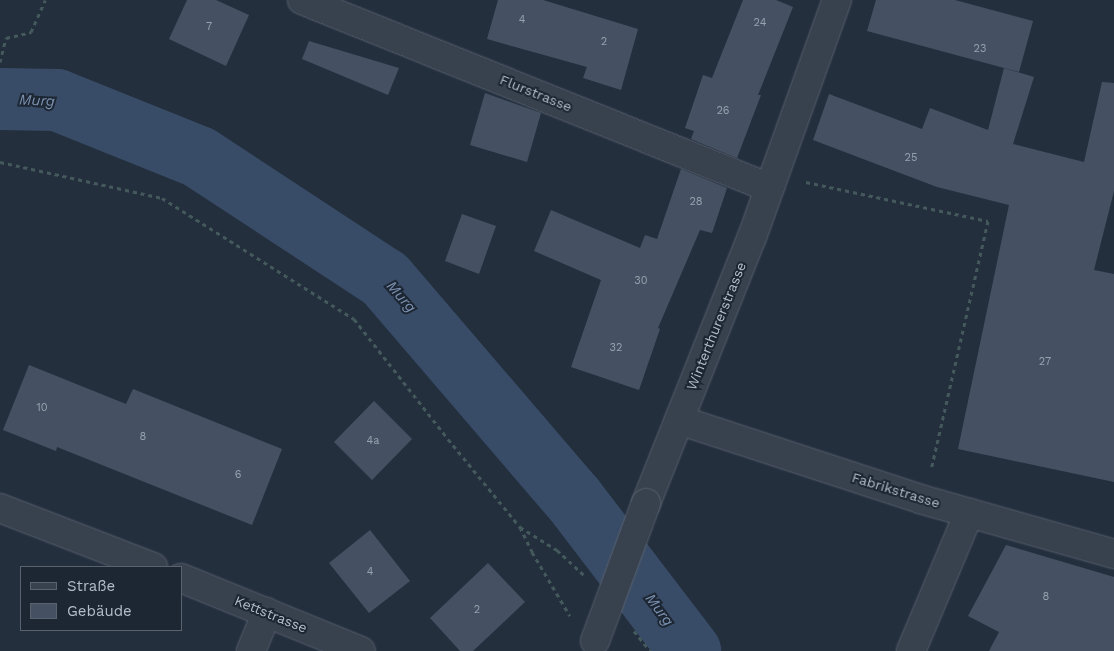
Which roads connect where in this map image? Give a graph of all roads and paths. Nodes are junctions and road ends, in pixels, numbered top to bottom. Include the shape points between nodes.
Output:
1 (46, 0) edge
2 (302, 0) edge
3 (837, 0) edge
4 (0, 38) edge
5 (6, 38) junction
6 (1, 56) edge
7 (0, 62) edge
8 (0, 162) edge
9 (805, 182) dead end
10 (770, 188) junction
11 (679, 420) junction
12 (930, 473) dead end
13 (0, 508) edge
14 (969, 513) junction
15 (520, 527) junction
16 (1114, 554) edge
17 (150, 566) edge
18 (182, 578) edge
19 (587, 578) dead end
20 (268, 612) junction
21 (641, 638) dead end
22 (593, 646) edge
23 (251, 651) edge
24 (361, 651) edge
25 (650, 651) edge
26 (911, 651) edge

1 - 5 path via 31,32
2 - 10 street, Flurstrasse
3 - 10 street, Winterthurerstrasse
4 - 5 path
5 - 6 path
6 - 7 path
8 - 15 path via 162,198 354,319
9 - 12 path via 988,221
10 - 11 street, Winterthurerstrasse
11 - 14 street, Fabrikstrasse
11 - 22 street, Winterthurerstrasse, bridge
13 - 17 street
14 - 16 street, Fabrikstrasse
14 - 26 street
15 - 19 path via 558,550
15 - 22 path via 577,632
18 - 20 street, Kettstrasse
20 - 23 street
20 - 24 street, Kettstrasse
21 - 25 path

